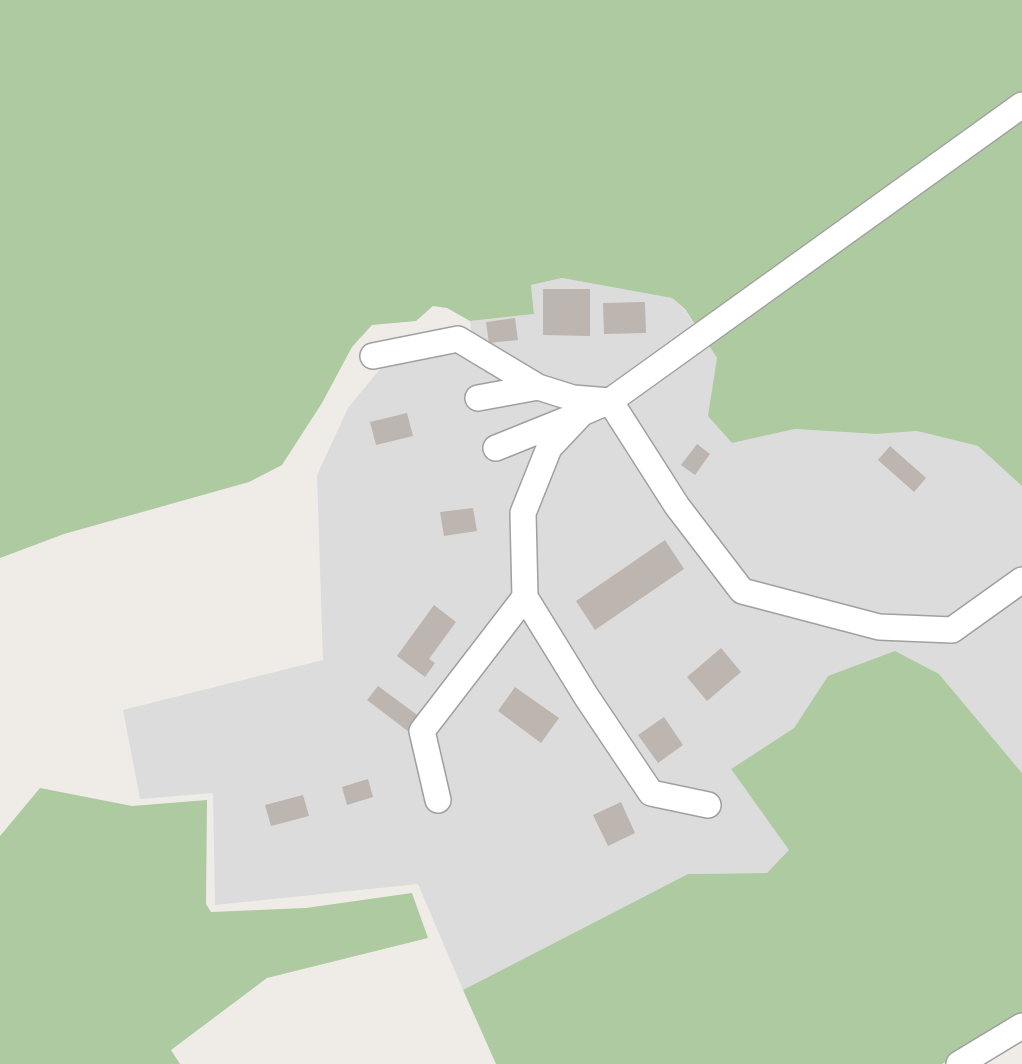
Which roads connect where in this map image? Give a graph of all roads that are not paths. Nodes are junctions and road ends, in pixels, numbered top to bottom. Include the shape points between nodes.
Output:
1 (1022, 105) edge
2 (373, 356) dead end
3 (538, 387) junction
4 (478, 398) dead end
5 (610, 401) junction
6 (582, 413) junction
7 (496, 448) dead end
8 (1022, 580) edge
9 (525, 597) junction
10 (438, 800) dead end
11 (708, 804) dead end
12 (1022, 1026) edge
13 (959, 1064) edge

1 - 5 street
2 - 3 street via 458,339
3 - 4 street
3 - 5 street via 573,398
5 - 6 street
5 - 8 street via 677,506 742,591 879,627 952,630
6 - 7 street
6 - 9 street via 549,448 523,513
9 - 10 street via 422,731
9 - 11 street via 651,793
12 - 13 street

